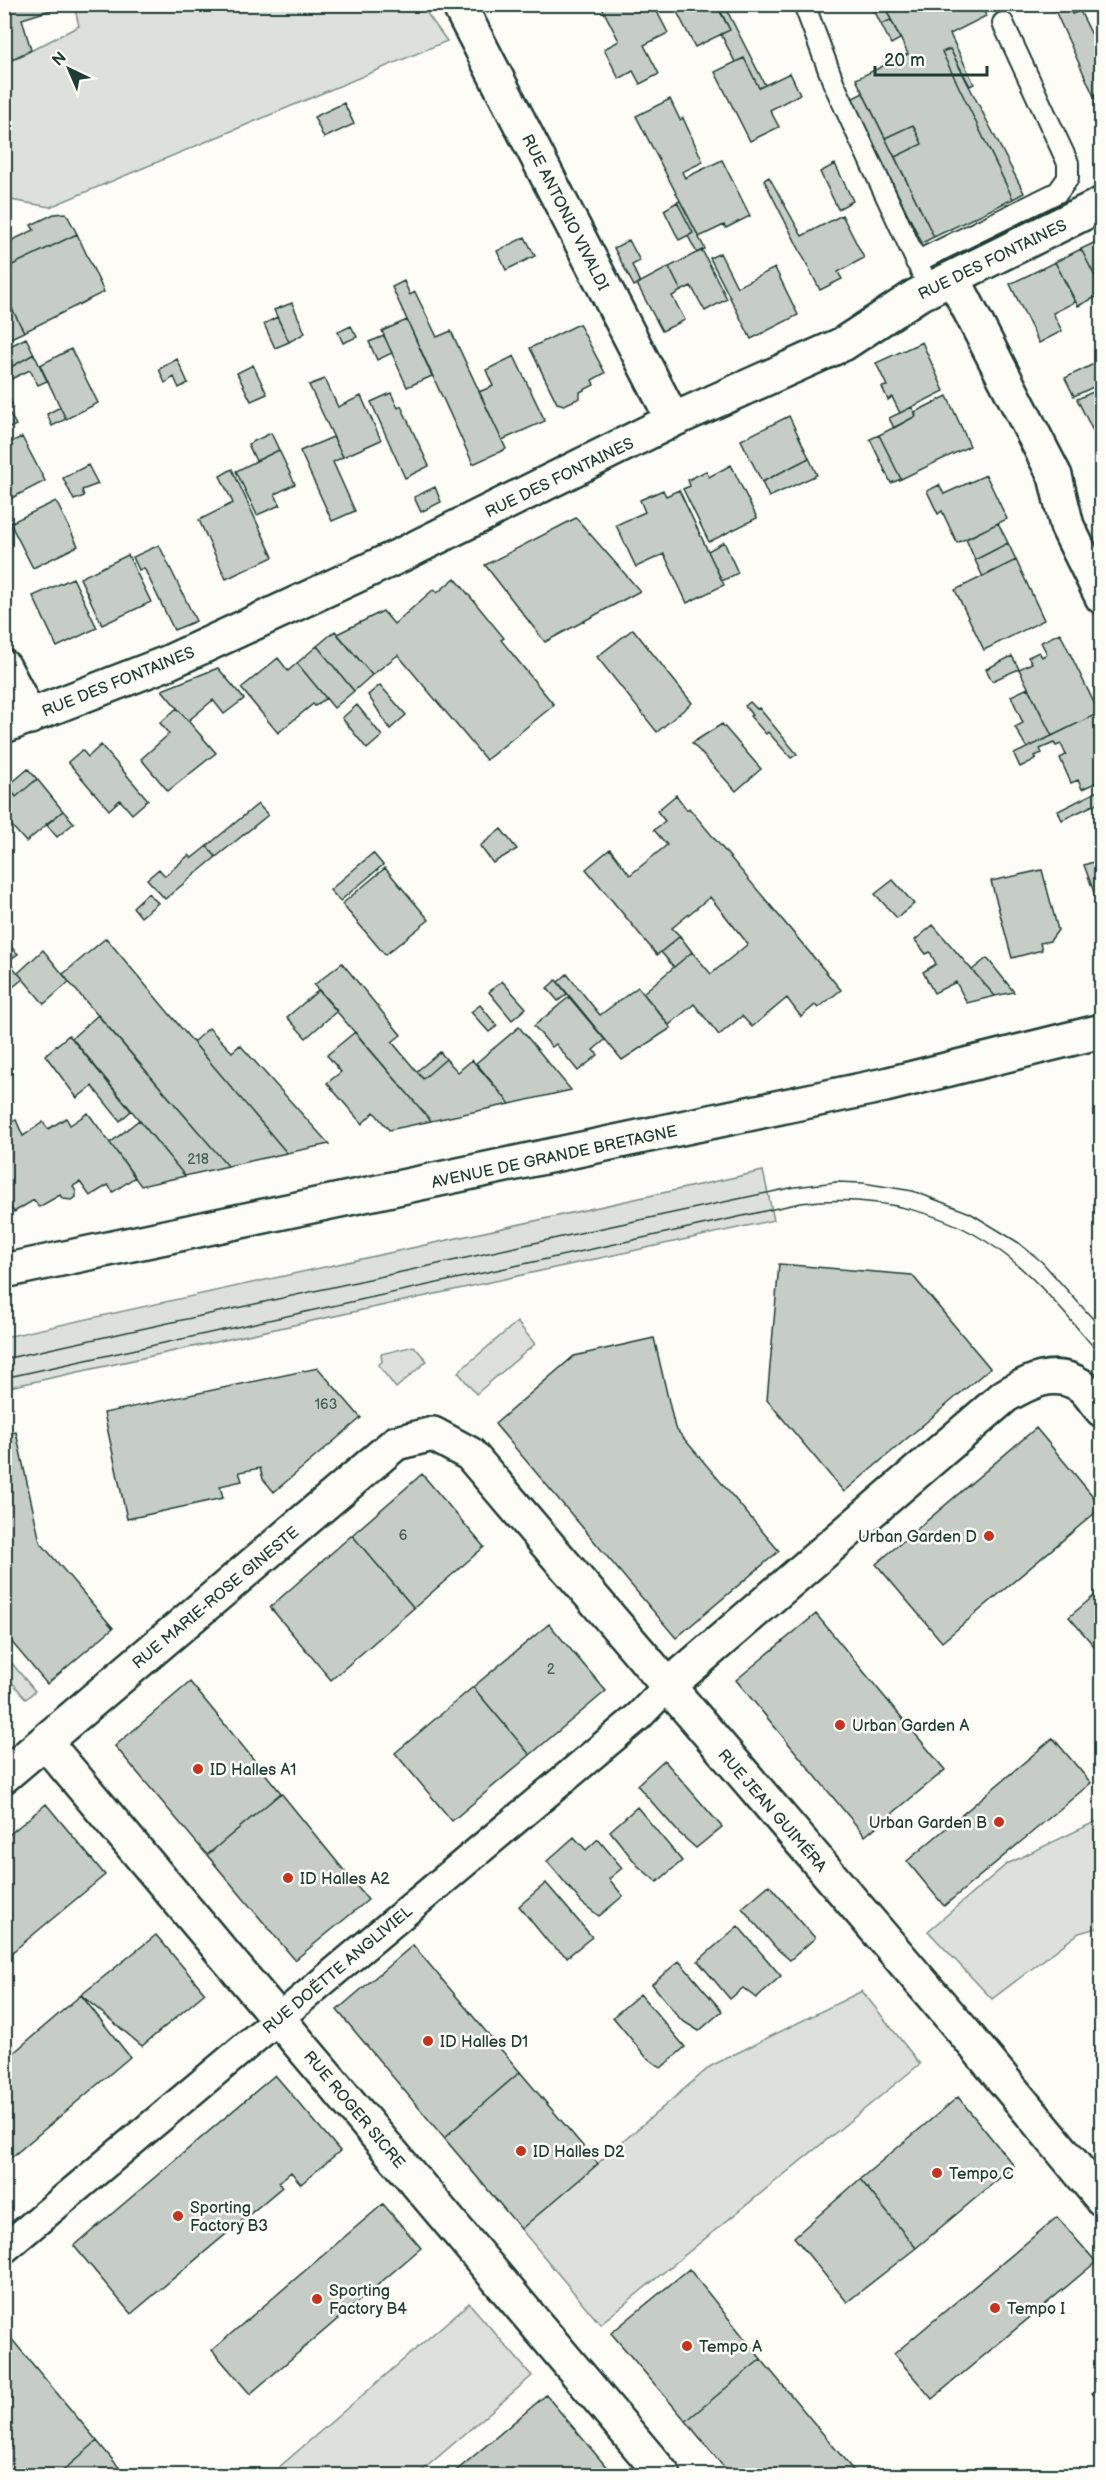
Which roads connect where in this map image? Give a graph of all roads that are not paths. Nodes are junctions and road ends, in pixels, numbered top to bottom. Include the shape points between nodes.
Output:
1 (461, 4) edge
2 (804, 4) edge
3 (1003, 22) dead end
4 (1101, 204) edge
5 (933, 276) junction
6 (673, 420) junction
7 (1101, 597) edge
8 (4, 667) edge
9 (17, 722) edge
10 (1101, 1031) edge
11 (4, 1271) edge
12 (1101, 1410) edge
13 (433, 1434) joint
14 (667, 1687) junction
15 (45, 1742) junction
16 (4, 1776) edge
17 (278, 2019) junction
18 (1101, 2199) edge
19 (4, 2249) edge
20 (664, 2475) edge

1 - 6 street, RUE ANTONIO VIVALDI
2 - 5 lane via 834,84
3 - 5 lane via 1068,163 1068,178 1058,192
4 - 5 street, RUE DES FONTAINES
5 - 6 street, RUE DES FONTAINES via 843,344
5 - 7 street via 1055,476 1067,526
6 - 9 street, RUE DES FONTAINES via 401,555 167,663
8 - 9 street
10 - 11 street, AVENUE DE GRANDE BRETAGNE via 885,1085
12 - 14 street via 1080,1385 1054,1377 1028,1382 1005,1396
13 - 14 street, RUE JEAN GUIMÉRA via 470,1454
13 - 15 street, RUE MARIE-ROSE GINESTE via 396,1443
14 - 17 street, RUE DOËTTE ANGLIVIEL via 639,1716
14 - 18 street, RUE JEAN GUIMÉRA via 960,2028
15 - 16 street, RUE MARIE-ROSE GINESTE
15 - 17 street, RUE ROGER SICRE
17 - 19 street, RUE DOËTTE ANGLIVIEL
17 - 20 street, RUE ROGER SICRE

